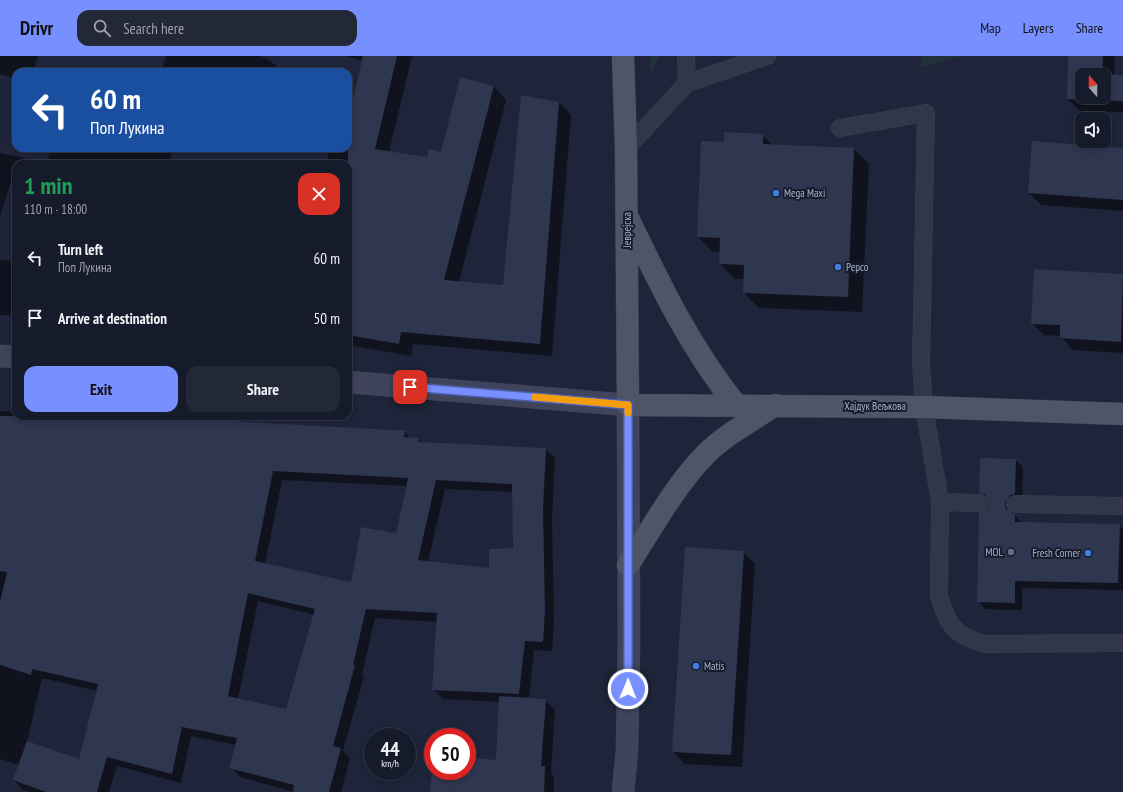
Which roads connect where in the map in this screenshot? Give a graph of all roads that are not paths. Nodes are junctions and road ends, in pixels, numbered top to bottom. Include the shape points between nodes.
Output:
1 (623, 56) edge
2 (686, 56) edge
3 (767, 56) edge
4 (687, 82) junction
5 (840, 128) dead end
6 (626, 149) junction
7 (626, 215) junction
8 (0, 356) edge
9 (12, 357) edge
10 (352, 382) edge
11 (628, 405) junction
12 (736, 405) junction
13 (775, 406) junction
14 (924, 406) junction
15 (1123, 414) edge
16 (940, 502) junction
17 (979, 503) dead end
18 (1015, 504) dead end
19 (1123, 506) edge
20 (628, 565) junction
21 (1123, 643) edge
22 (623, 792) edge

1 - 6 main road, Јеврејска
2 - 4 lane
3 - 4 lane
4 - 6 lane
5 - 14 lane via 926,113 921,364
6 - 7 main road, Јеврејска
7 - 11 main road, Јеврејска
7 - 12 main road via 694,347
8 - 9 main road
10 - 11 main road
11 - 12 main road, Хајдук Вељкова
11 - 20 main road
12 - 13 main road, Хајдук Вељкова
13 - 14 main road, Хајдук Вељкова
13 - 20 main road via 705,454 679,487
14 - 15 main road, Хајдук Вељкова
14 - 16 lane
16 - 17 lane
16 - 21 lane via 939,595 942,606 957,632 967,640 985,644
18 - 19 lane
20 - 22 main road via 627,751

